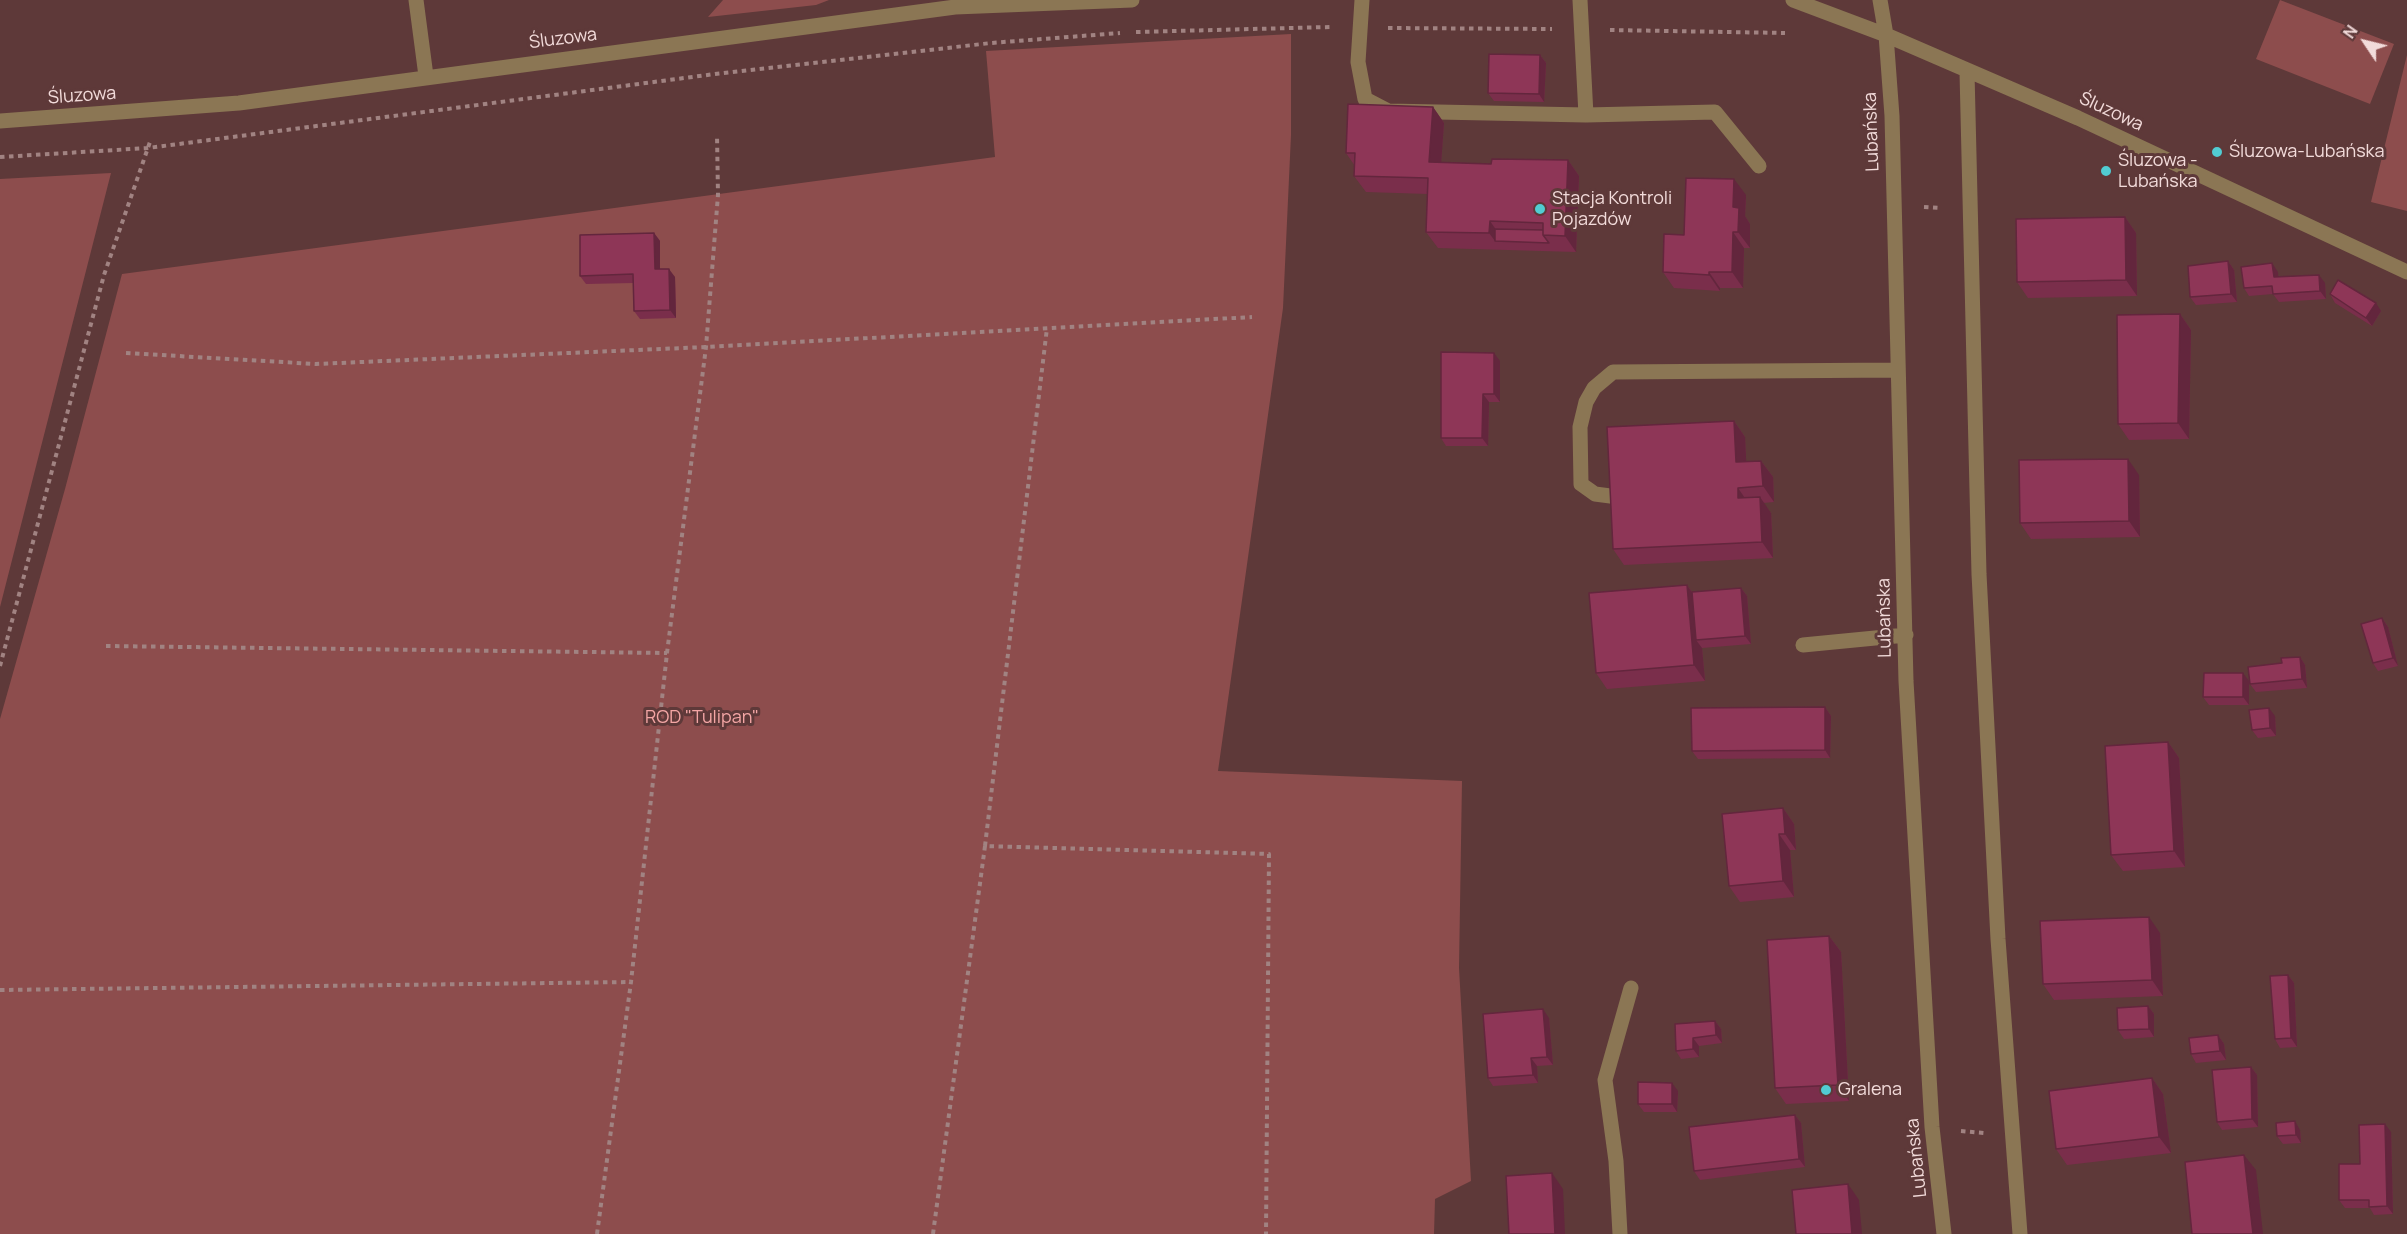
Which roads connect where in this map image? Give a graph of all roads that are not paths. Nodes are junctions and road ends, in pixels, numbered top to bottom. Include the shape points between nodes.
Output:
1 (416, 0) edge
2 (1132, 0) edge
3 (1362, 0) edge
4 (1580, 0) edge
5 (1793, 0) edge
6 (1880, 0) edge
7 (1886, 35) junction
8 (1967, 72) junction
9 (426, 76) junction
10 (1586, 115) junction
11 (0, 121) edge
12 (1759, 166) dead end
13 (2407, 272) edge
14 (1898, 370) junction
15 (1618, 497) edge
16 (1906, 635) junction
17 (1803, 645) dead end
18 (1631, 988) dead end
19 (1620, 1234) edge
20 (1944, 1234) edge
21 (2020, 1234) edge

1 - 9 street
2 - 9 street, Śluzowa via 955,7
3 - 10 street via 1358,62 1365,99 1388,111
4 - 10 street
5 - 7 street, Śluzowa
6 - 7 street, Lubańska
7 - 8 street, Śluzowa
7 - 14 street, Lubańska via 1892,116
8 - 13 street, Śluzowa via 2078,118
8 - 21 street via 1979,574 1998,939
9 - 11 street, Śluzowa via 239,103
10 - 12 street via 1715,112
14 - 15 street via 1613,372 1594,387 1586,402 1580,427 1581,484 1595,494
14 - 16 street, Lubańska
16 - 17 street
16 - 20 street, Lubańska via 1932,1127
18 - 19 street via 1605,1080 1616,1161

